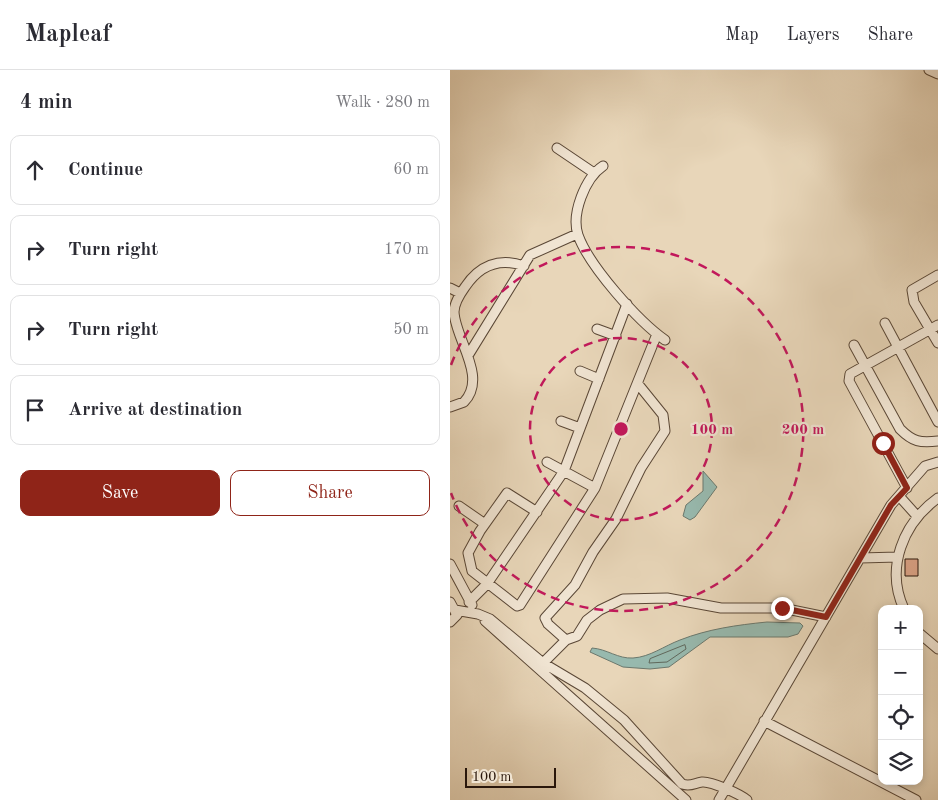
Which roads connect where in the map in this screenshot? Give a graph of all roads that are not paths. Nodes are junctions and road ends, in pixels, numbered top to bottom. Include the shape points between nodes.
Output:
1 (929, 70) edge
2 (938, 74) edge
3 (557, 148) dead end
4 (603, 166) dead end
5 (594, 173) junction
6 (577, 234) junction
7 (524, 266) junction
8 (938, 275) edge
9 (450, 288) edge
10 (460, 293) junction
11 (627, 304) junction
12 (885, 323) dead end
13 (934, 327) edge
14 (597, 329) dead end
15 (657, 334) junction
16 (616, 336) junction
17 (665, 340) dead end
18 (938, 343) edge
19 (854, 345) dead end
20 (899, 347) junction
21 (469, 354) junction
22 (866, 367) junction
23 (580, 371) dead end
24 (599, 379) junction
25 (638, 384) junction
26 (450, 407) edge
27 (560, 421) dead end
28 (938, 422) edge
29 (580, 428) junction
30 (938, 441) edge
31 (547, 462) dead end
32 (938, 462) edge
33 (564, 471) junction
34 (595, 488) junction
35 (907, 488) junction
36 (937, 494) edge
37 (898, 496) junction
38 (459, 506) dead end
39 (537, 512) junction
40 (917, 516) junction
41 (485, 524) junction
42 (898, 557) junction
43 (860, 558) junction
44 (450, 564) edge
45 (487, 584) junction
46 (469, 602) junction
47 (903, 605) edge
48 (452, 606) edge
49 (478, 614) junction
50 (826, 617) junction
51 (450, 622) edge
52 (923, 636) edge
53 (566, 640) junction
54 (938, 649) edge
55 (543, 663) junction
56 (764, 720) junction
57 (725, 789) junction
58 (686, 800) edge
59 (719, 800) edge
60 (747, 800) edge
61 (916, 800) edge

1 - 2 street
3 - 5 street
4 - 5 street
5 - 6 street via 578,207
6 - 7 street via 530,255
6 - 11 street via 597,268
7 - 10 street via 498,262 486,266
7 - 21 street
8 - 13 street via 912,290 914,302
9 - 10 street
10 - 21 street via 454,310
11 - 15 street
11 - 16 street
12 - 20 street
13 - 18 street
13 - 20 street
14 - 16 street
15 - 17 street
15 - 25 street
16 - 24 street
19 - 22 street
20 - 22 street
20 - 28 street
21 - 26 street via 471,382 468,398
22 - 30 street via 900,429 910,440
22 - 35 street via 850,374 849,381
23 - 24 street
24 - 29 street
25 - 34 street
25 - 53 street via 663,415 665,431 641,468 616,520 575,585 545,618
27 - 29 street
29 - 33 street
31 - 33 street
32 - 35 street via 925,466
33 - 34 street
33 - 39 street
34 - 45 street via 520,605
35 - 37 street
36 - 40 street
37 - 40 street
37 - 43 street
38 - 41 street
39 - 41 street via 507,493
39 - 45 street
40 - 42 street via 905,535
41 - 45 street via 470,547 468,559 472,572
42 - 43 street
42 - 47 street via 896,582
43 - 50 street
44 - 46 street
45 - 46 street
46 - 49 street
48 - 49 street
48 - 51 street via 456,618
49 - 55 street via 498,625
49 - 58 street
50 - 53 street via 782,608 721,608 666,598 634,597 607,605 587,620 576,636
50 - 56 street
52 - 54 street
53 - 55 street
55 - 57 street via 585,688 618,714 682,784 693,786 702,782
56 - 57 street
56 - 61 street
57 - 59 street
57 - 60 street

